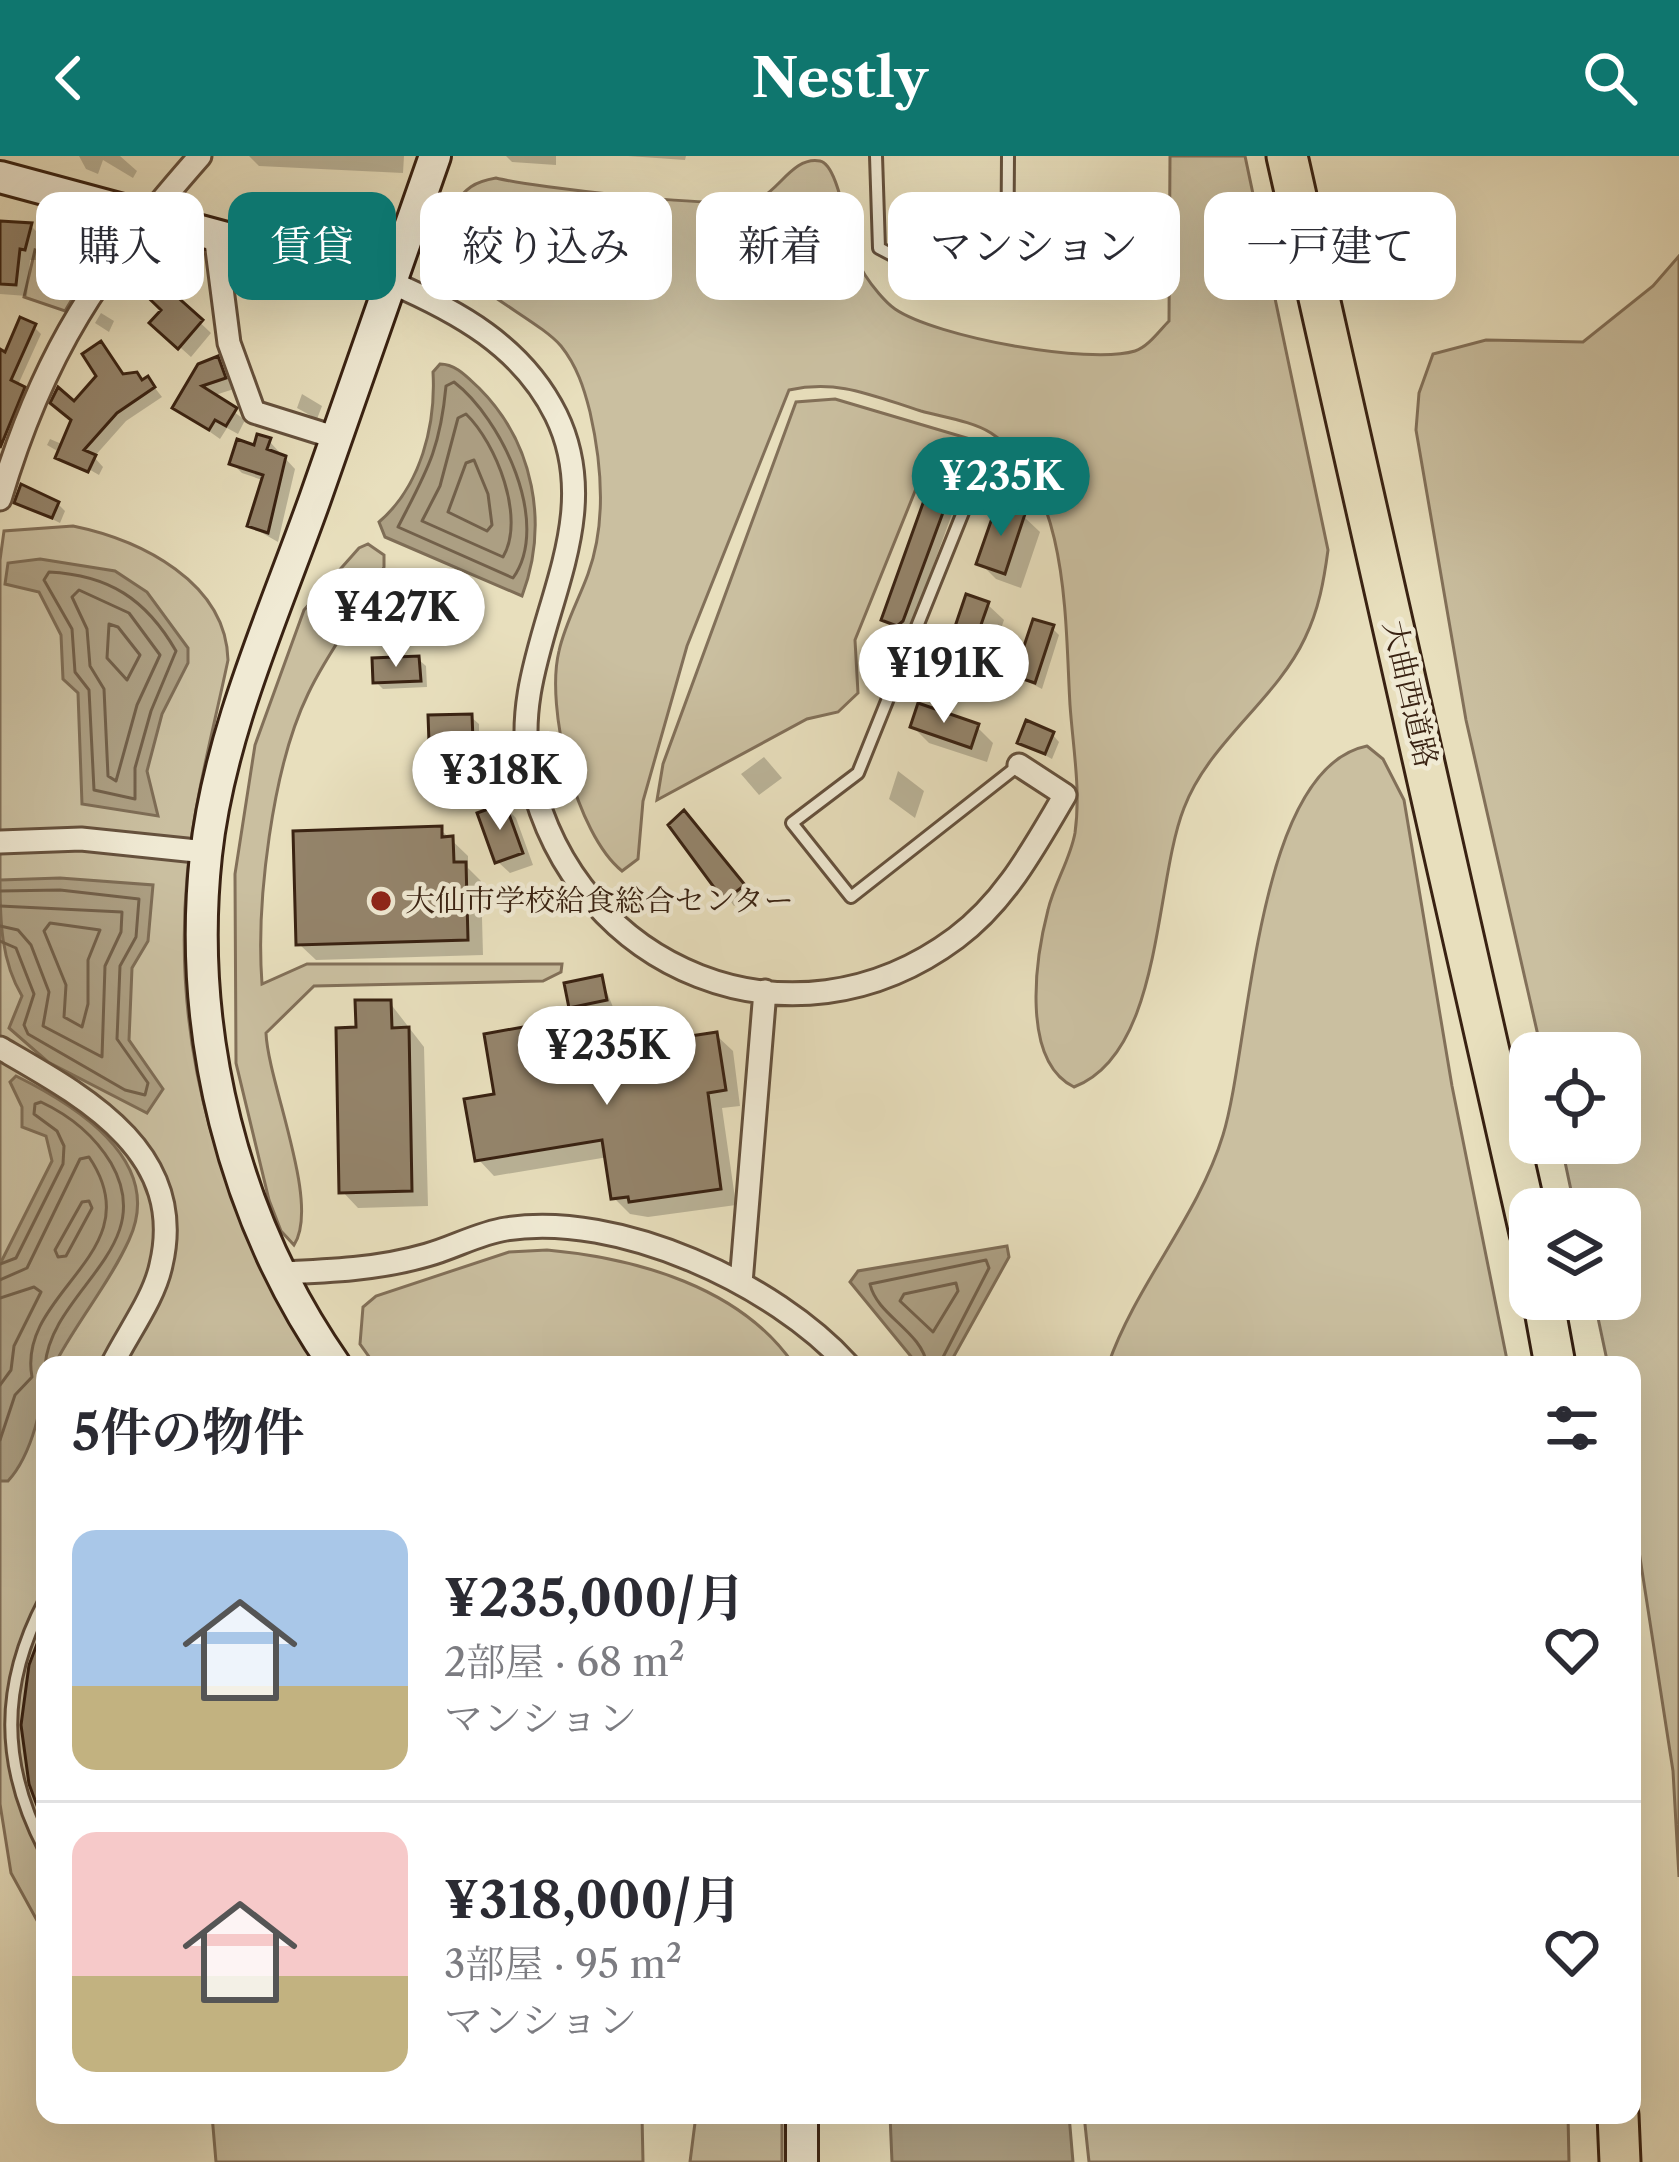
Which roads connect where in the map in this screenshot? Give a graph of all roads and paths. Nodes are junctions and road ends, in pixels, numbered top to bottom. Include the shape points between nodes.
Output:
1 (200, 156) edge
2 (436, 156) edge
3 (876, 156) edge
4 (1008, 156) edge
5 (1287, 156) edge
6 (0, 177) edge
7 (57, 192) edge
8 (168, 192) edge
9 (204, 231) edge
10 (215, 234) junction
11 (228, 238) edge
12 (396, 266) edge
13 (396, 285) edge
14 (85, 300) edge
15 (384, 300) edge
16 (337, 438) junction
17 (976, 480) dead end
18 (0, 499) edge
19 (1019, 765) joint
20 (0, 842) edge
21 (206, 853) junction
22 (765, 992) junction
23 (0, 1048) edge
24 (1520, 1188) edge
25 (280, 1274) junction
26 (741, 1283) junction
27 (1547, 1320) edge
28 (117, 1356) edge
29 (330, 1356) edge
30 (839, 1356) edge
31 (1553, 1356) edge
32 (36, 1614) edge
33 (36, 1833) edge
34 (802, 2124) edge
35 (1618, 2124) edge
36 (802, 2162) edge
37 (1620, 2162) edge

1 - 8 street
2 - 12 street
3 - 4 lane via 879,248 962,292 1007,292
5 - 24 highway, 大曲西道路
6 - 7 street
9 - 10 street
10 - 11 street
10 - 16 street via 230,343 254,412
13 - 22 street via 482,327 527,373 556,416 572,470 572,535 529,675 524,725 530,776 568,870 637,946 682,973
14 - 18 street via 16,445
15 - 16 street
16 - 21 street via 248,686
17 - 19 lane via 858,773 792,823 851,897
19 - 22 street via 1065,795 1010,885 957,938 872,982
20 - 21 street via 81,839
21 - 25 street via 213,1070 231,1148
22 - 26 street
23 - 28 street via 115,1121 156,1176 166,1217 161,1268
25 - 26 street via 368,1268 504,1229 549,1227 611,1237
25 - 29 street
26 - 30 street via 808,1323
27 - 31 highway
32 - 33 lane via 9,1679 7,1711 10,1757
34 - 36 street
35 - 37 highway

